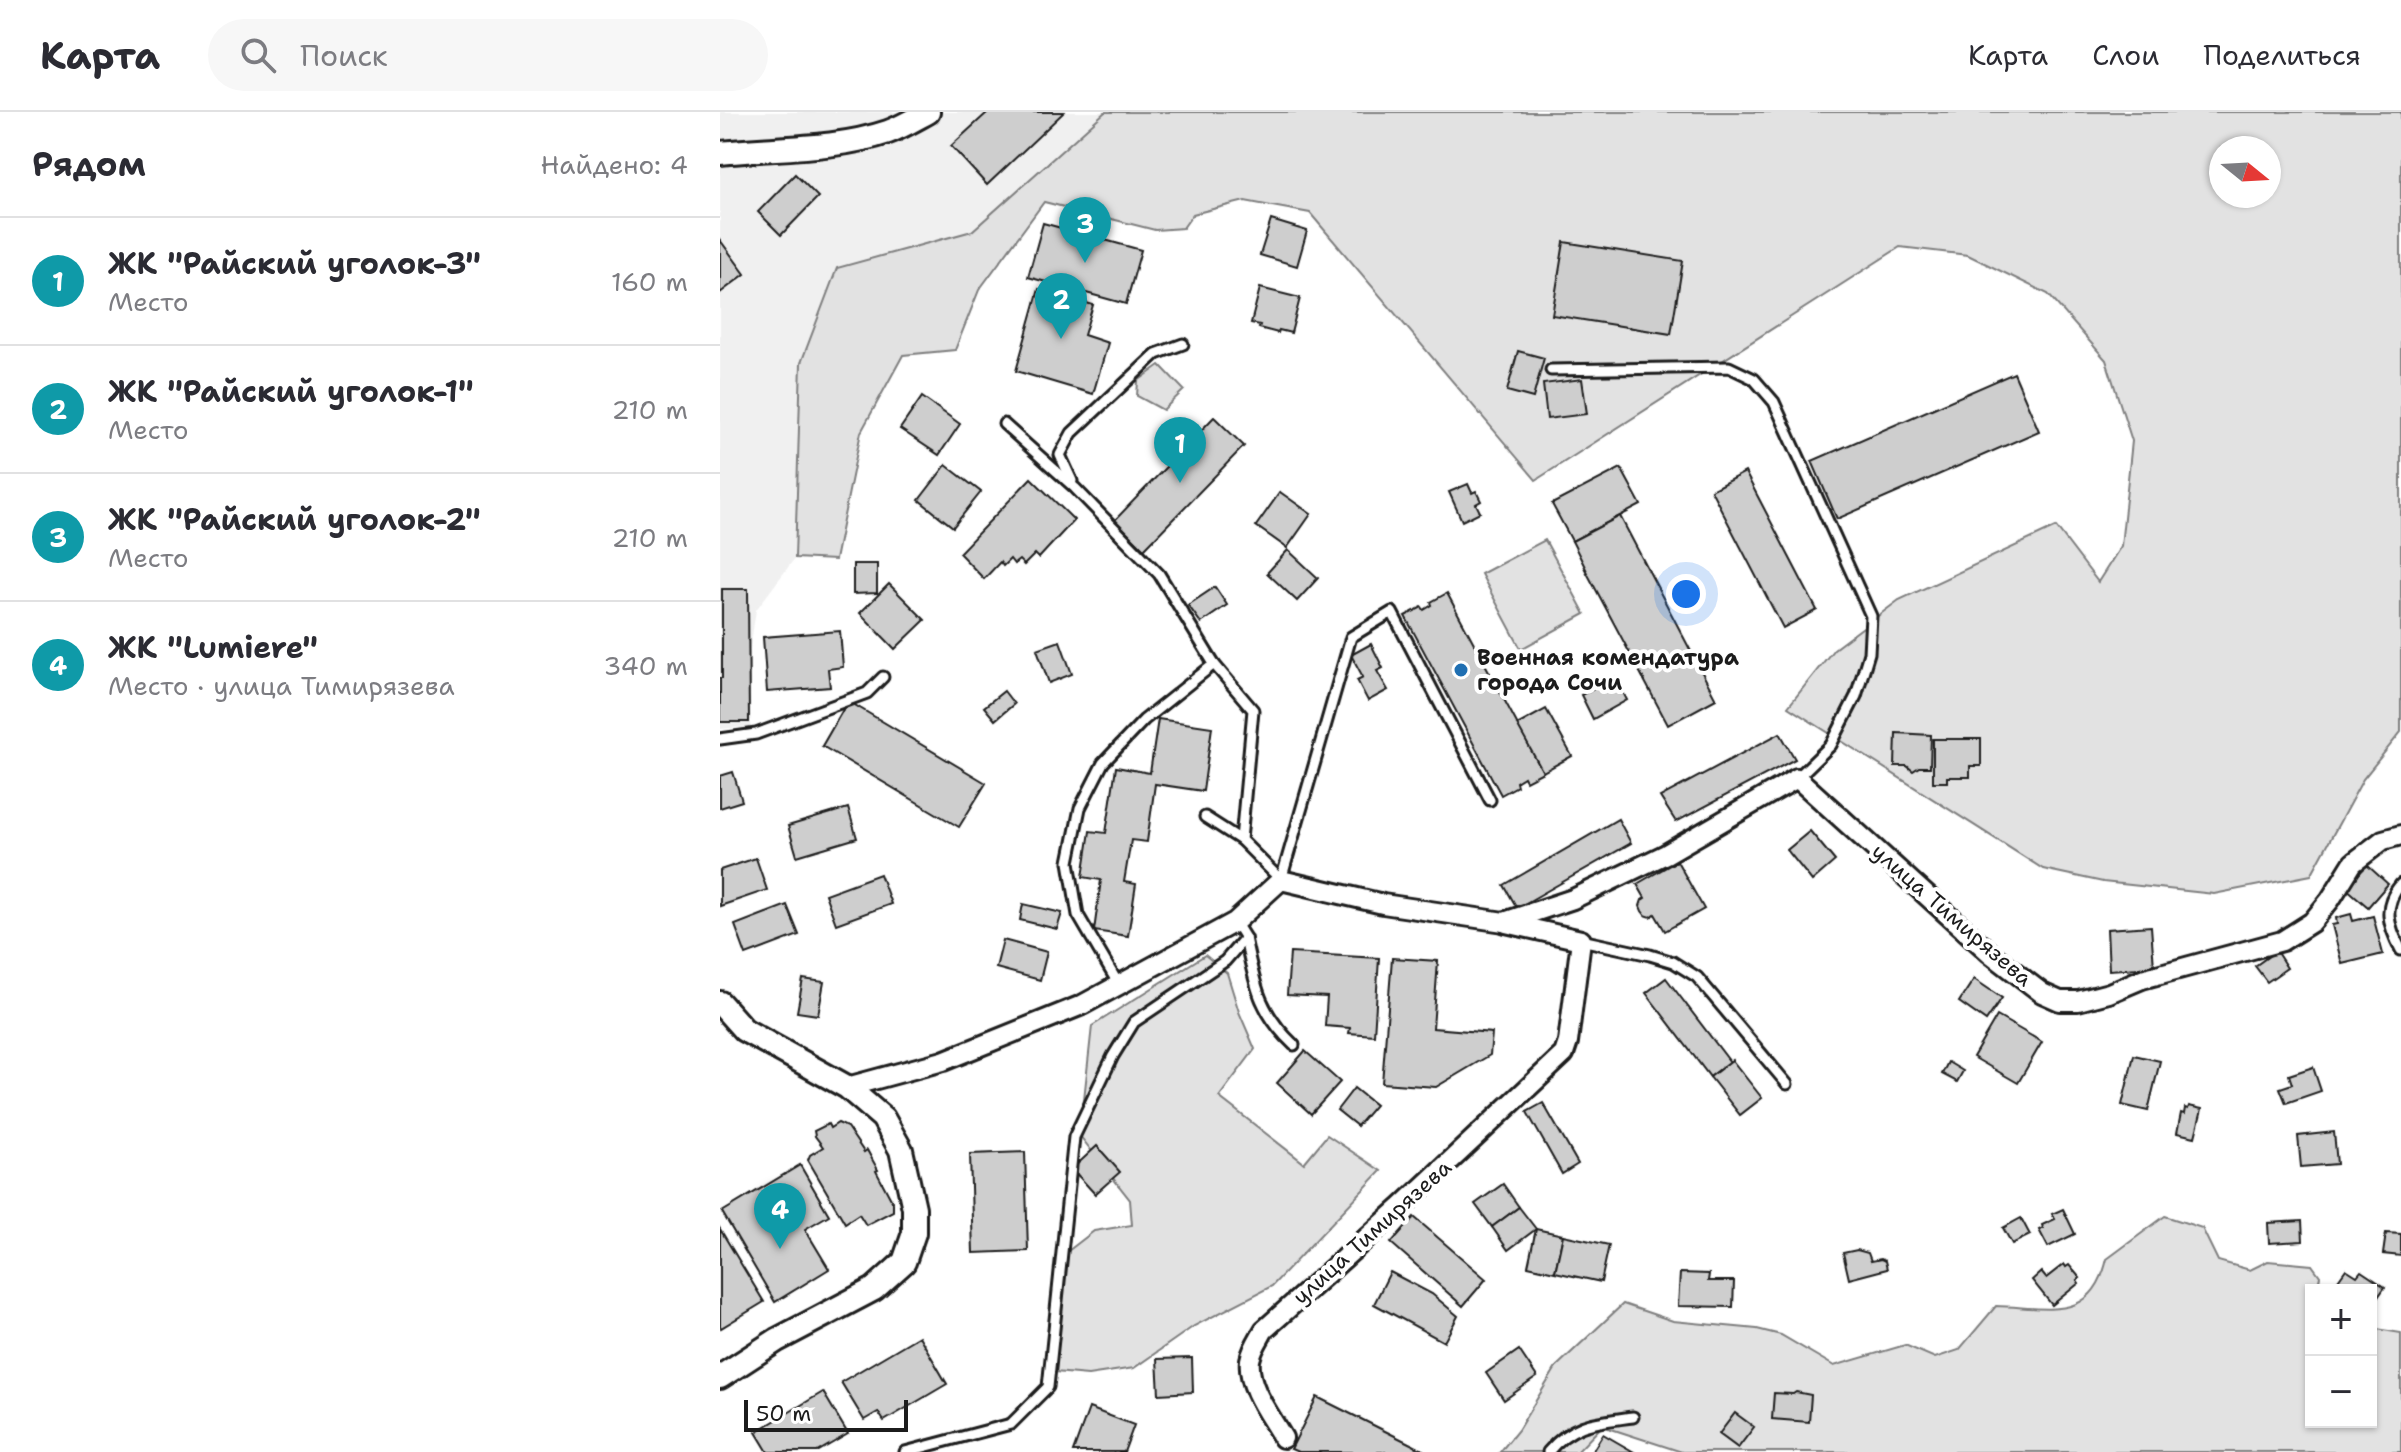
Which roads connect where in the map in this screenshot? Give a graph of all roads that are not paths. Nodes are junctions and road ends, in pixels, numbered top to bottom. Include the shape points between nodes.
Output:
1 (928, 112) edge
2 (720, 153) edge
3 (1183, 344) dead end
4 (1551, 370) dead end
5 (1004, 424) dead end
6 (1075, 488) junction
7 (1214, 664) junction
8 (883, 677) dead end
9 (720, 739) edge
10 (1797, 778) junction
11 (1490, 800) dead end
12 (1205, 817) dead end
13 (2401, 835) edge
14 (1241, 840) junction
15 (1281, 880) junction
16 (2401, 884) edge
17 (1504, 922) junction
18 (1240, 930) junction
19 (1581, 940) junction
20 (2401, 950) edge
21 (1119, 985) junction
22 (720, 1003) edge
23 (1294, 1045) dead end
24 (1787, 1084) dead end
25 (847, 1087) junction
26 (720, 1377) edge
27 (1633, 1417) dead end
28 (1283, 1438) dead end
29 (905, 1452) edge
30 (1548, 1452) edge

1 - 2 street via 863,139
3 - 6 lane via 1156,354 1072,433 1060,455
4 - 10 lane via 1729,367 1754,379 1774,402 1871,616 1869,653 1856,696 1831,745
5 - 6 lane
6 - 7 lane via 1159,574
7 - 14 lane via 1253,710
7 - 21 lane via 1144,720 1103,763 1080,808 1069,862 1078,915
8 - 9 lane via 867,693 756,734
10 - 13 street, улица Тимирязева via 1990,953 2060,1001 2109,993 2282,941 2312,922 2353,863 2383,840
10 - 17 street via 1666,854 1573,899
11 - 15 lane via 1392,612 1351,637
12 - 14 lane
14 - 15 lane
15 - 17 street via 1383,904
15 - 18 street
16 - 20 lane via 2391,896 2388,916
17 - 19 street
18 - 21 street
18 - 23 lane via 1256,991 1276,1028
18 - 29 lane via 1225,961 1134,1022 1074,1137 1048,1387 1011,1424
19 - 24 lane via 1673,962 1697,977
19 - 28 street, улица Тимирязева via 1568,1042 1558,1062 1264,1330 1250,1362 1252,1382
21 - 25 street via 943,1061
22 - 25 street via 744,1030
25 - 26 street via 883,1118 901,1150 914,1208 914,1233 904,1262 874,1289
27 - 30 lane via 1587,1423

